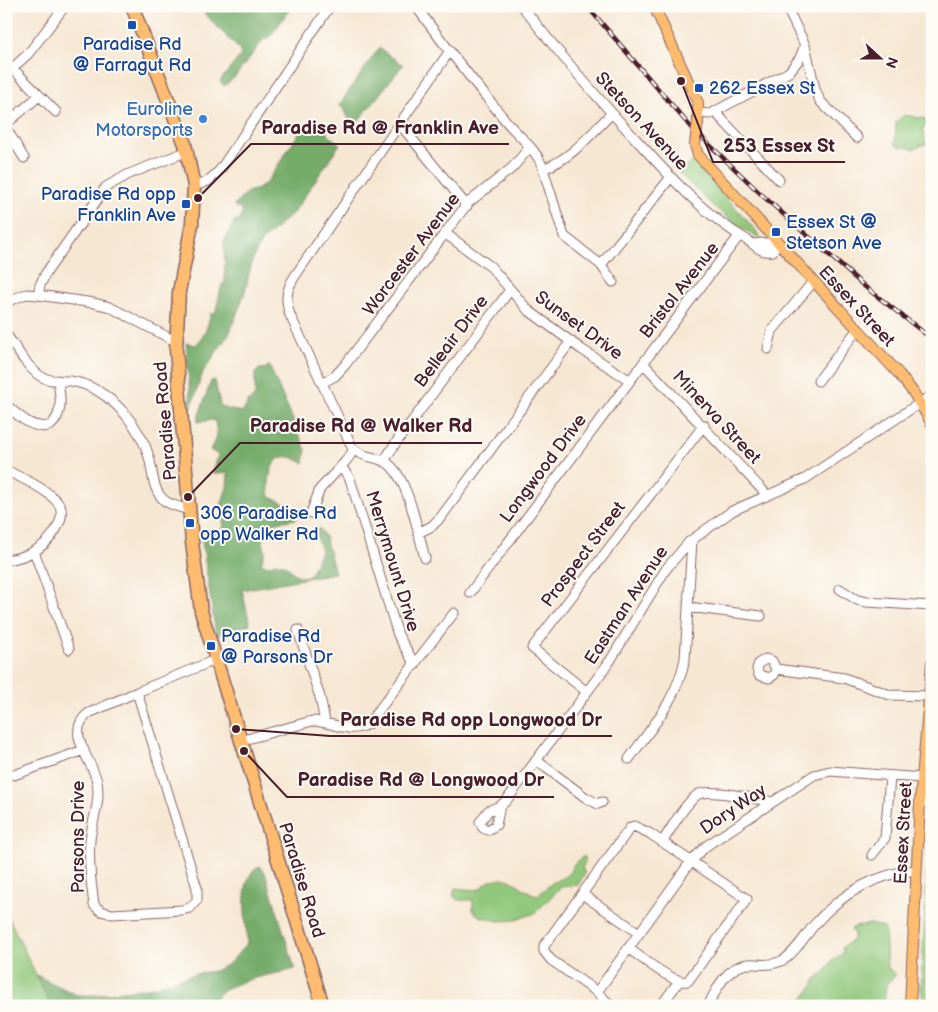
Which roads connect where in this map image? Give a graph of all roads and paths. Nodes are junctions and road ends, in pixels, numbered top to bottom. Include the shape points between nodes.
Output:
1 (65, 6) edge
2 (126, 6) edge
3 (132, 6) edge
4 (330, 6) edge
5 (416, 6) edge
6 (522, 6) edge
7 (654, 6) edge
8 (786, 6) edge
9 (805, 45) junction
10 (449, 52) junction
11 (9, 72) edge
12 (39, 96) junction
13 (56, 112) dead end
14 (715, 112) junction
15 (611, 114) junction
16 (698, 118) junction
17 (399, 123) junction
18 (6, 124) edge
19 (6, 128) edge
20 (857, 138) dead end
21 (530, 147) junction
22 (188, 151) junction
23 (24, 158) dead end
24 (543, 168) junction
25 (671, 177) junction
26 (779, 180) dead end
27 (194, 186) junction
28 (467, 206) junction
29 (446, 234) junction
30 (739, 236) junction
31 (777, 242) junction
32 (601, 266) junction
33 (613, 282) dead end
34 (813, 282) junction
35 (510, 290) junction
36 (38, 295) junction
37 (6, 302) edge
38 (857, 330) junction
39 (6, 334) edge
40 (571, 341) junction
41 (176, 342) junction
42 (768, 349) dead end
43 (643, 363) junction
44 (58, 380) junction
45 (629, 380) junction
46 (818, 381) dead end
47 (322, 383) junction
48 (932, 395) edge
49 (920, 402) junction
50 (6, 405) edge
51 (932, 424) edge
52 (704, 425) junction
53 (354, 450) junction
54 (384, 461) junction
55 (341, 466) junction
56 (6, 470) edge
57 (767, 495) junction
58 (189, 510) junction
59 (310, 513) dead end
60 (418, 533) junction
61 (692, 540) junction
62 (34, 551) junction
63 (425, 558) dead end
64 (6, 560) edge
65 (840, 589) dead end
66 (470, 593) dead end
67 (932, 606) edge
68 (688, 607) junction
69 (454, 613) dead end
70 (761, 616) dead end
71 (298, 630) dead end
72 (69, 649) dead end
73 (215, 660) junction
74 (932, 662) edge
75 (415, 665) junction
76 (776, 669) dead end
77 (137, 692) junction
78 (587, 692) junction
79 (929, 696) junction
80 (325, 722) junction
81 (240, 741) junction
82 (84, 750) junction
83 (629, 759) dead end
84 (536, 760) junction
85 (14, 775) dead end
86 (890, 777) junction
87 (922, 778) junction
88 (602, 802) dead end
89 (773, 802) junction
90 (920, 802) junction
91 (932, 803) edge
92 (500, 806) dead end
93 (662, 842) junction
94 (872, 856) dead end
95 (690, 862) junction
96 (916, 870) junction
97 (582, 894) junction
98 (640, 933) junction
99 (628, 948) junction
100 (679, 981) junction
101 (597, 992) junction
102 (323, 1006) edge
103 (612, 1006) edge
104 (661, 1006) edge
105 (708, 1006) edge
106 (910, 1006) edge

1 - 11 street
2 - 3 street
3 - 22 highway, Paradise Road
4 - 27 street via 220,170 208,181
5 - 10 street
6 - 15 street, Stetson Avenue
7 - 16 main road, Essex Street via 696,98
8 - 9 street
9 - 14 street via 789,72
9 - 20 street via 820,101
10 - 17 street
10 - 21 street
11 - 12 street
12 - 13 street
12 - 18 street
14 - 16 street
14 - 26 street
15 - 24 street via 570,154
15 - 25 street, Stetson Avenue
16 - 31 main road, Essex Street, bridge via 695,145 698,155
17 - 28 street
17 - 47 street via 288,290 286,301 290,315
19 - 23 street
21 - 24 street
21 - 28 street, Worcester Avenue via 512,168
22 - 27 highway, Paradise Road
22 - 36 street via 129,174 106,187 46,273
24 - 32 street via 564,236
25 - 30 street, Stetson Avenue via 706,212
25 - 32 street
27 - 41 highway, Paradise Road via 192,224 179,292
28 - 29 street, Worcester Avenue
29 - 35 street, Sunset Drive via 491,268
29 - 47 street, Worcester Avenue via 346,365
30 - 31 street, Stetson Avenue via 753,244
30 - 43 street, Bristol Avenue
31 - 34 main road, Essex Street
32 - 33 street
34 - 38 main road, Essex Street
34 - 42 street via 777,324 769,338
35 - 40 street, Sunset Drive via 528,310
35 - 54 street, Belleair Drive
36 - 37 street via 26,294
36 - 41 street via 110,307
38 - 46 street
38 - 49 main road, Essex Street via 899,374
39 - 44 street via 40,376
40 - 45 street, Sunset Drive
40 - 60 street via 441,517
41 - 58 highway, Paradise Road
43 - 45 street, Longwood Drive
43 - 52 street, Minerva Street
44 - 50 street via 60,407 51,425 32,424
44 - 58 street via 85,384 114,403 139,435 149,456 154,484 160,495 167,502
45 - 66 street, Longwood Drive
47 - 53 street
48 - 49 street, Eastman Avenue
49 - 51 main road, Essex Street
49 - 57 street, Eastman Avenue via 805,479
52 - 57 street, Minerva Street
52 - 78 street, Prospect Street via 532,648
53 - 54 street
53 - 55 street
54 - 60 street via 399,476
55 - 59 street via 320,489
55 - 75 street, Merrymount Drive via 353,488 398,636
56 - 62 street via 50,496 61,508 55,532 47,543
57 - 61 street, Eastman Avenue via 732,511
58 - 73 highway, Paradise Road via 201,611
60 - 63 street
61 - 68 street
61 - 78 street, Eastman Avenue via 666,569 626,636
62 - 64 street
62 - 72 street
65 - 67 street via 857,600
68 - 70 street
68 - 83 street via 685,659 679,685
69 - 75 street
71 - 80 street
73 - 77 street, Parsons Drive
73 - 81 highway, Paradise Road
74 - 79 main road, Essex Street
75 - 80 street via 368,724 361,728 346,728
76 - 79 street via 844,678 883,694
77 - 82 street, Parsons Drive via 83,717 78,730
77 - 82 street, Parsons Drive via 197,888 197,900 190,908 112,914 94,905 90,850 98,791
78 - 84 street, Eastman Avenue
79 - 87 main road, Essex Street
80 - 81 street via 305,722
81 - 102 highway, Paradise Road
82 - 85 street
84 - 88 street via 585,797 598,804
84 - 92 street, Eastman Avenue
86 - 87 street, Dory Way
86 - 89 street, Dory Way via 830,770 791,789
86 - 94 street via 884,838
87 - 90 main road, Essex Street
89 - 93 street via 714,792 701,793
89 - 95 street, Dory Way via 718,836
90 - 91 street
90 - 96 main road, Essex Street
93 - 95 street
93 - 97 street via 644,830 634,826 630,828
95 - 98 street, Dory Way
95 - 100 street via 747,899 688,981
96 - 105 street via 895,872 853,890 822,917 781,962 741,965 733,969 723,979
96 - 106 main road, Essex Street
97 - 98 street
97 - 101 street via 544,946 546,956
98 - 99 street, Dory Way
99 - 100 street
99 - 101 street, Dory Way
100 - 104 street
101 - 103 street

